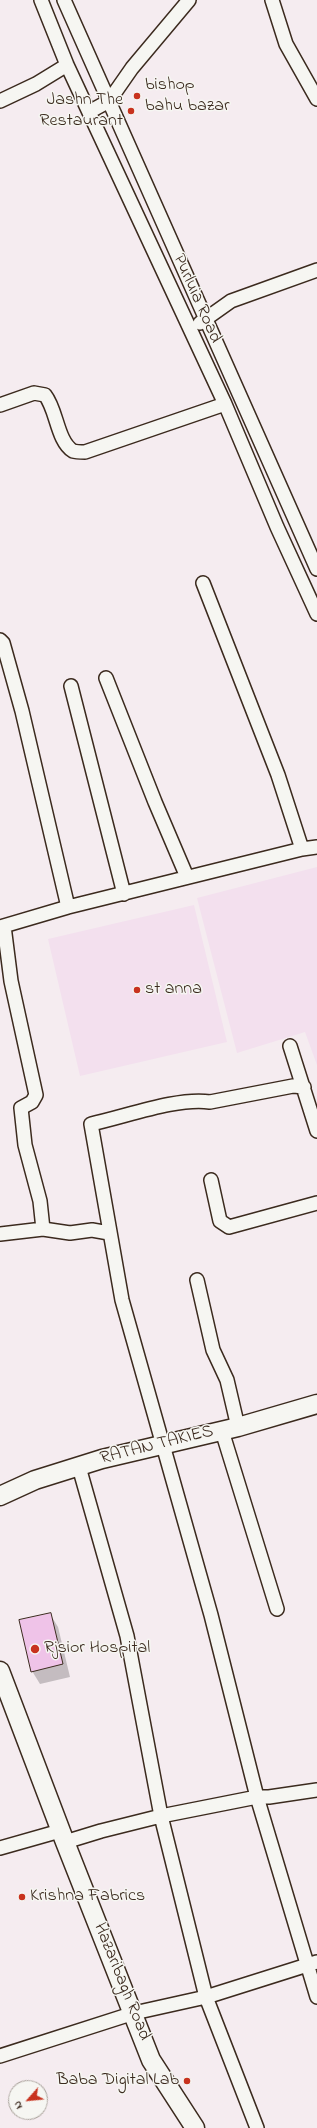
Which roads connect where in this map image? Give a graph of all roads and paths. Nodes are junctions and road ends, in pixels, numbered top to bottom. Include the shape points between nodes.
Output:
1 (41, 0) edge
2 (64, 0) edge
3 (189, 0) edge
4 (272, 0) edge
5 (67, 65) junction
6 (317, 99) edge
7 (0, 101) edge
8 (109, 101) junction
9 (89, 112) junction
10 (317, 270) edge
11 (206, 320) junction
12 (189, 328) junction
13 (225, 404) junction
14 (0, 405) edge
15 (317, 569) edge
16 (203, 583) dead end
17 (317, 614) edge
18 (0, 640) edge
19 (106, 678) dead end
20 (72, 686) dead end
21 (317, 847) edge
22 (302, 849) junction
23 (187, 877) junction
24 (124, 894) junction
25 (68, 907) junction
26 (2, 927) edge
27 (290, 1046) dead end
28 (304, 1087) junction
29 (317, 1131) edge
30 (211, 1180) dead end
31 (317, 1203) edge
32 (42, 1229) junction
33 (109, 1233) junction
34 (0, 1234) edge
35 (197, 1280) dead end
36 (317, 1404) edge
37 (230, 1429) junction
38 (162, 1444) junction
39 (79, 1467) junction
40 (0, 1496) edge
41 (277, 1610) dead end
42 (0, 1671) edge
43 (317, 1790) edge
44 (257, 1797) junction
45 (161, 1816) junction
46 (63, 1837) junction
47 (0, 1848) edge
48 (312, 1963) edge
49 (206, 1997) junction
50 (317, 1997) edge
51 (134, 2013) junction
52 (0, 2056) edge
53 (189, 2126) edge
54 (257, 2128) edge

1 - 5 street, Purluia Road
2 - 8 street, Purluia Road
3 - 8 street via 132,68
4 - 6 street via 286,44
5 - 7 street via 36,84
5 - 9 street, Purluia Road
8 - 9 street
8 - 11 street, Purluia Road
9 - 12 street, Purluia Road
10 - 11 street via 230,301
11 - 12 street
11 - 15 street, Purluia Road
12 - 13 street, Purluia Road
13 - 14 street via 85,452 74,452 65,443 52,402 45,395 34,393
13 - 17 street, Purluia Road
16 - 22 street via 278,774
18 - 25 street via 22,711
19 - 23 street via 154,802
20 - 24 street
21 - 22 street
22 - 23 street
23 - 24 street
24 - 25 street
25 - 26 street
26 - 32 street via 36,1095 32,1102 20,1108 25,1145 40,1201
27 - 28 street
28 - 29 street
28 - 33 street via 293,1086 210,1102 198,1100 138,1111 91,1124
30 - 31 street via 220,1221 229,1227
32 - 33 street via 70,1233 92,1230
32 - 34 street
33 - 38 street via 122,1300
35 - 37 street via 213,1350 227,1380
36 - 37 main road, RATAN TAKIES
37 - 38 main road, RATAN TAKIES
37 - 41 street
38 - 39 main road, RATAN TAKIES
38 - 44 street via 211,1615
39 - 40 main road, RATAN TAKIES via 35,1480
39 - 45 street via 127,1636
42 - 46 main road, Hazaribagh Road
43 - 44 street
44 - 45 street
44 - 48 street
45 - 46 street via 101,1831
45 - 49 street
46 - 47 street
46 - 51 main road, Hazaribagh Road
48 - 49 street
48 - 50 street
49 - 51 street
49 - 54 street
51 - 52 street
51 - 53 main road, Hazaribagh Road via 151,2060

